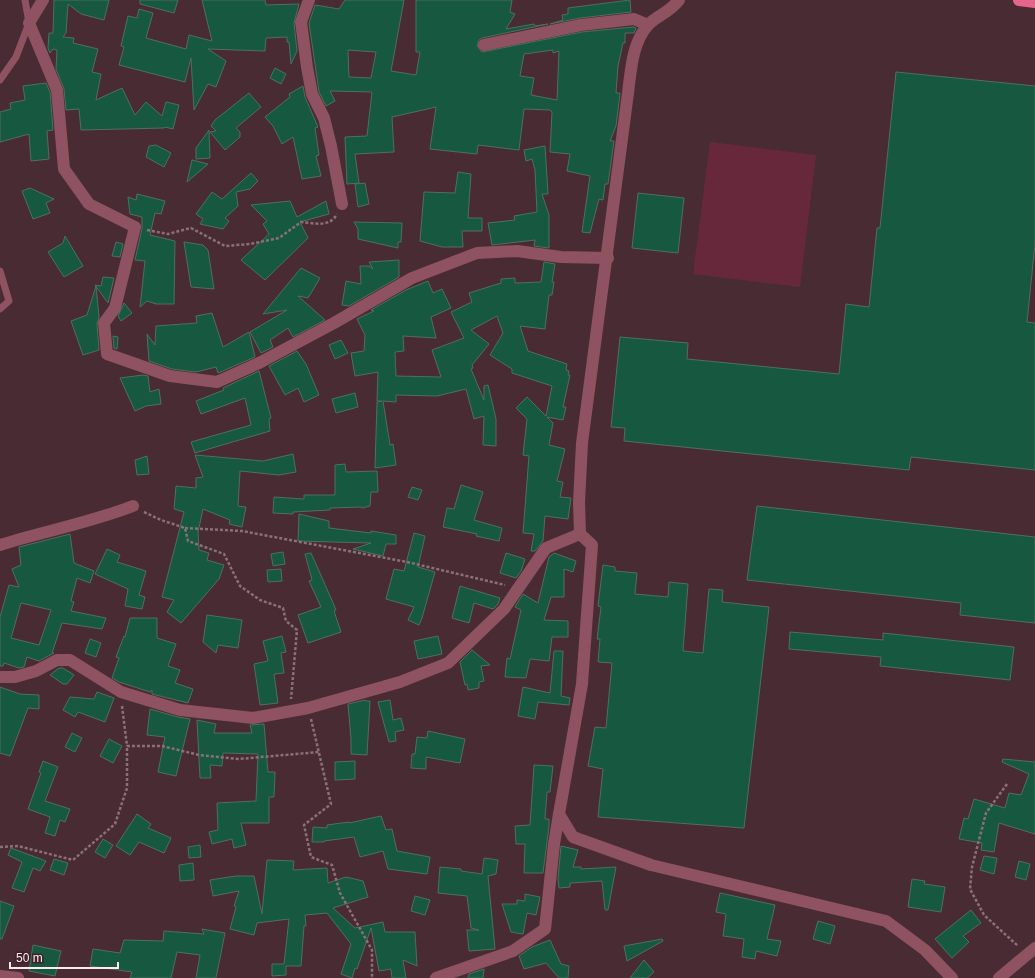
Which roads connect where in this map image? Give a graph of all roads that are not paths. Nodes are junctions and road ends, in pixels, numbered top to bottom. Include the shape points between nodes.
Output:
1 (26, 0) edge
2 (43, 0) edge
3 (309, 0) edge
4 (679, 0) edge
5 (1019, 0) edge
6 (1035, 2) edge
7 (29, 23) junction
8 (648, 25) junction
9 (484, 45) dead end
10 (0, 80) edge
11 (342, 204) road end
12 (608, 258) junction
13 (0, 271) edge
14 (0, 309) edge
15 (133, 506) road end
16 (580, 534) junction
17 (0, 545) edge
18 (0, 677) edge
19 (559, 814) junction
20 (1031, 952) edge
21 (0, 976) edge
22 (18, 978) edge
23 (436, 978) edge
24 (952, 978) edge
25 (999, 978) edge

1 - 7 lane
2 - 7 street
3 - 11 street via 301,22 307,67 312,94 324,118 330,139
4 - 8 street via 672,9
5 - 6 main road
7 - 10 lane via 16,57
7 - 12 street via 57,90 64,170 89,204 135,227 115,308 104,323 107,354 170,376 217,382 334,324 412,278 477,253 517,251 561,257
8 - 9 street via 634,19 581,25
8 - 12 street via 634,50
12 - 16 street via 600,296 582,443
13 - 14 lane via 10,301
15 - 17 street via 96,520 38,533
16 - 18 street via 546,548 504,609 448,663 400,682 308,708 254,718 180,710 121,692 70,660 57,660 36,671 15,677
16 - 19 street via 592,545 582,684
19 - 23 street via 545,928 513,951
19 - 24 street via 573,837 651,865 886,921 925,950
20 - 25 street
21 - 22 street

